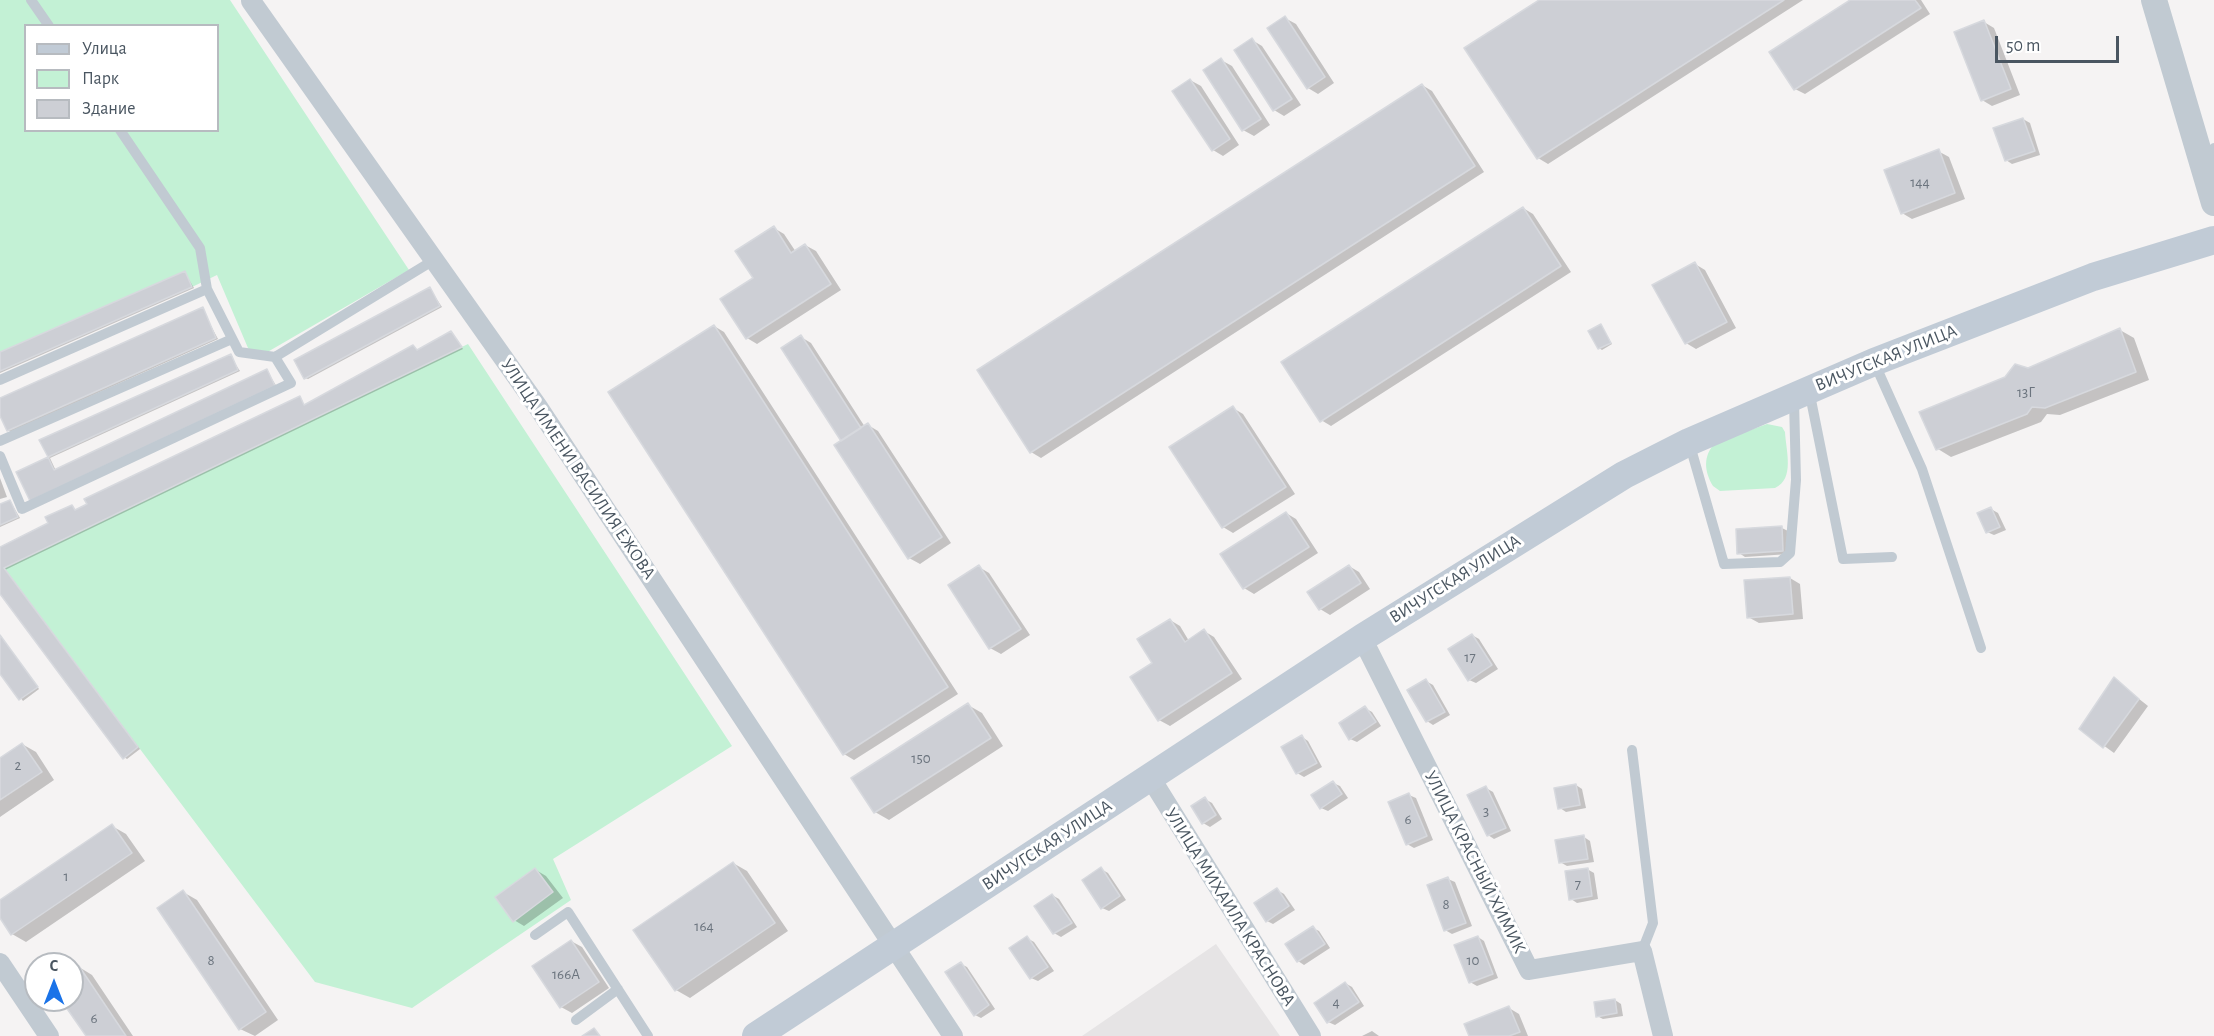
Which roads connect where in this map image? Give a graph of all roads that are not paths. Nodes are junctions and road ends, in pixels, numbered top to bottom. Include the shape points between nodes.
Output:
1 (32, 0) edge
2 (251, 0) edge
3 (2154, 0) edge
4 (48, 24) edge
5 (121, 132) edge
6 (2214, 148) edge
7 (2206, 174) junction
8 (2214, 203) edge
9 (2214, 240) edge
10 (434, 260) junction
11 (207, 289) junction
12 (232, 339) junction
13 (275, 357) junction
14 (1874, 362) junction
15 (0, 380) edge
16 (1801, 393) junction
17 (0, 441) edge
18 (1689, 442) junction
19 (0, 456) edge
20 (1892, 557) dead end
21 (1362, 638) junction
22 (1981, 648) dead end
23 (1632, 750) dead end
24 (1150, 777) junction
25 (535, 935) dead end
26 (893, 946) junction
27 (1642, 951) junction
28 (0, 963) edge
29 (618, 989) junction
30 (576, 1020) dead end
31 (49, 1036) edge
32 (648, 1036) edge
33 (756, 1036) edge
34 (953, 1036) edge
35 (1311, 1036) edge
36 (1663, 1036) edge

1 - 4 lane
2 - 10 street, УЛИЦА ИМЕНИ ВАСИЛИЯ ЕЖОВА
3 - 7 street
5 - 11 lane via 200,248
6 - 7 lane
7 - 8 street
9 - 14 main road, ВИЧУГСКАЯ УЛИЦА via 2093,278
10 - 13 lane
10 - 26 street, УЛИЦА ИМЕНИ ВАСИЛИЯ ЕЖОВА via 538,407
11 - 12 lane
11 - 15 lane
12 - 13 lane via 238,352
12 - 17 lane
13 - 19 lane via 291,383 22,508
14 - 16 main road, ВИЧУГСКАЯ УЛИЦА
14 - 22 lane via 1922,469
16 - 18 main road, ВИЧУГСКАЯ УЛИЦА
16 - 18 lane via 1790,553 1780,562 1724,564
16 - 20 lane via 1843,559
18 - 21 main road, ВИЧУГСКАЯ УЛИЦА via 1545,522
21 - 24 main road, ВИЧУГСКАЯ УЛИЦА
21 - 27 street, УЛИЦА КРАСНЫЙ ХИМИК via 1530,970
23 - 27 lane via 1653,923
24 - 26 main road, ВИЧУГСКАЯ УЛИЦА
24 - 35 street, УЛИЦА МИХАИЛА КРАСНОВА
25 - 29 lane via 568,912
26 - 33 main road, ВИЧУГСКАЯ УЛИЦА
26 - 34 street, УЛИЦА ИМЕНИ ВАСИЛИЯ ЕЖОВА
27 - 36 street
28 - 31 street
29 - 30 lane
29 - 32 lane

